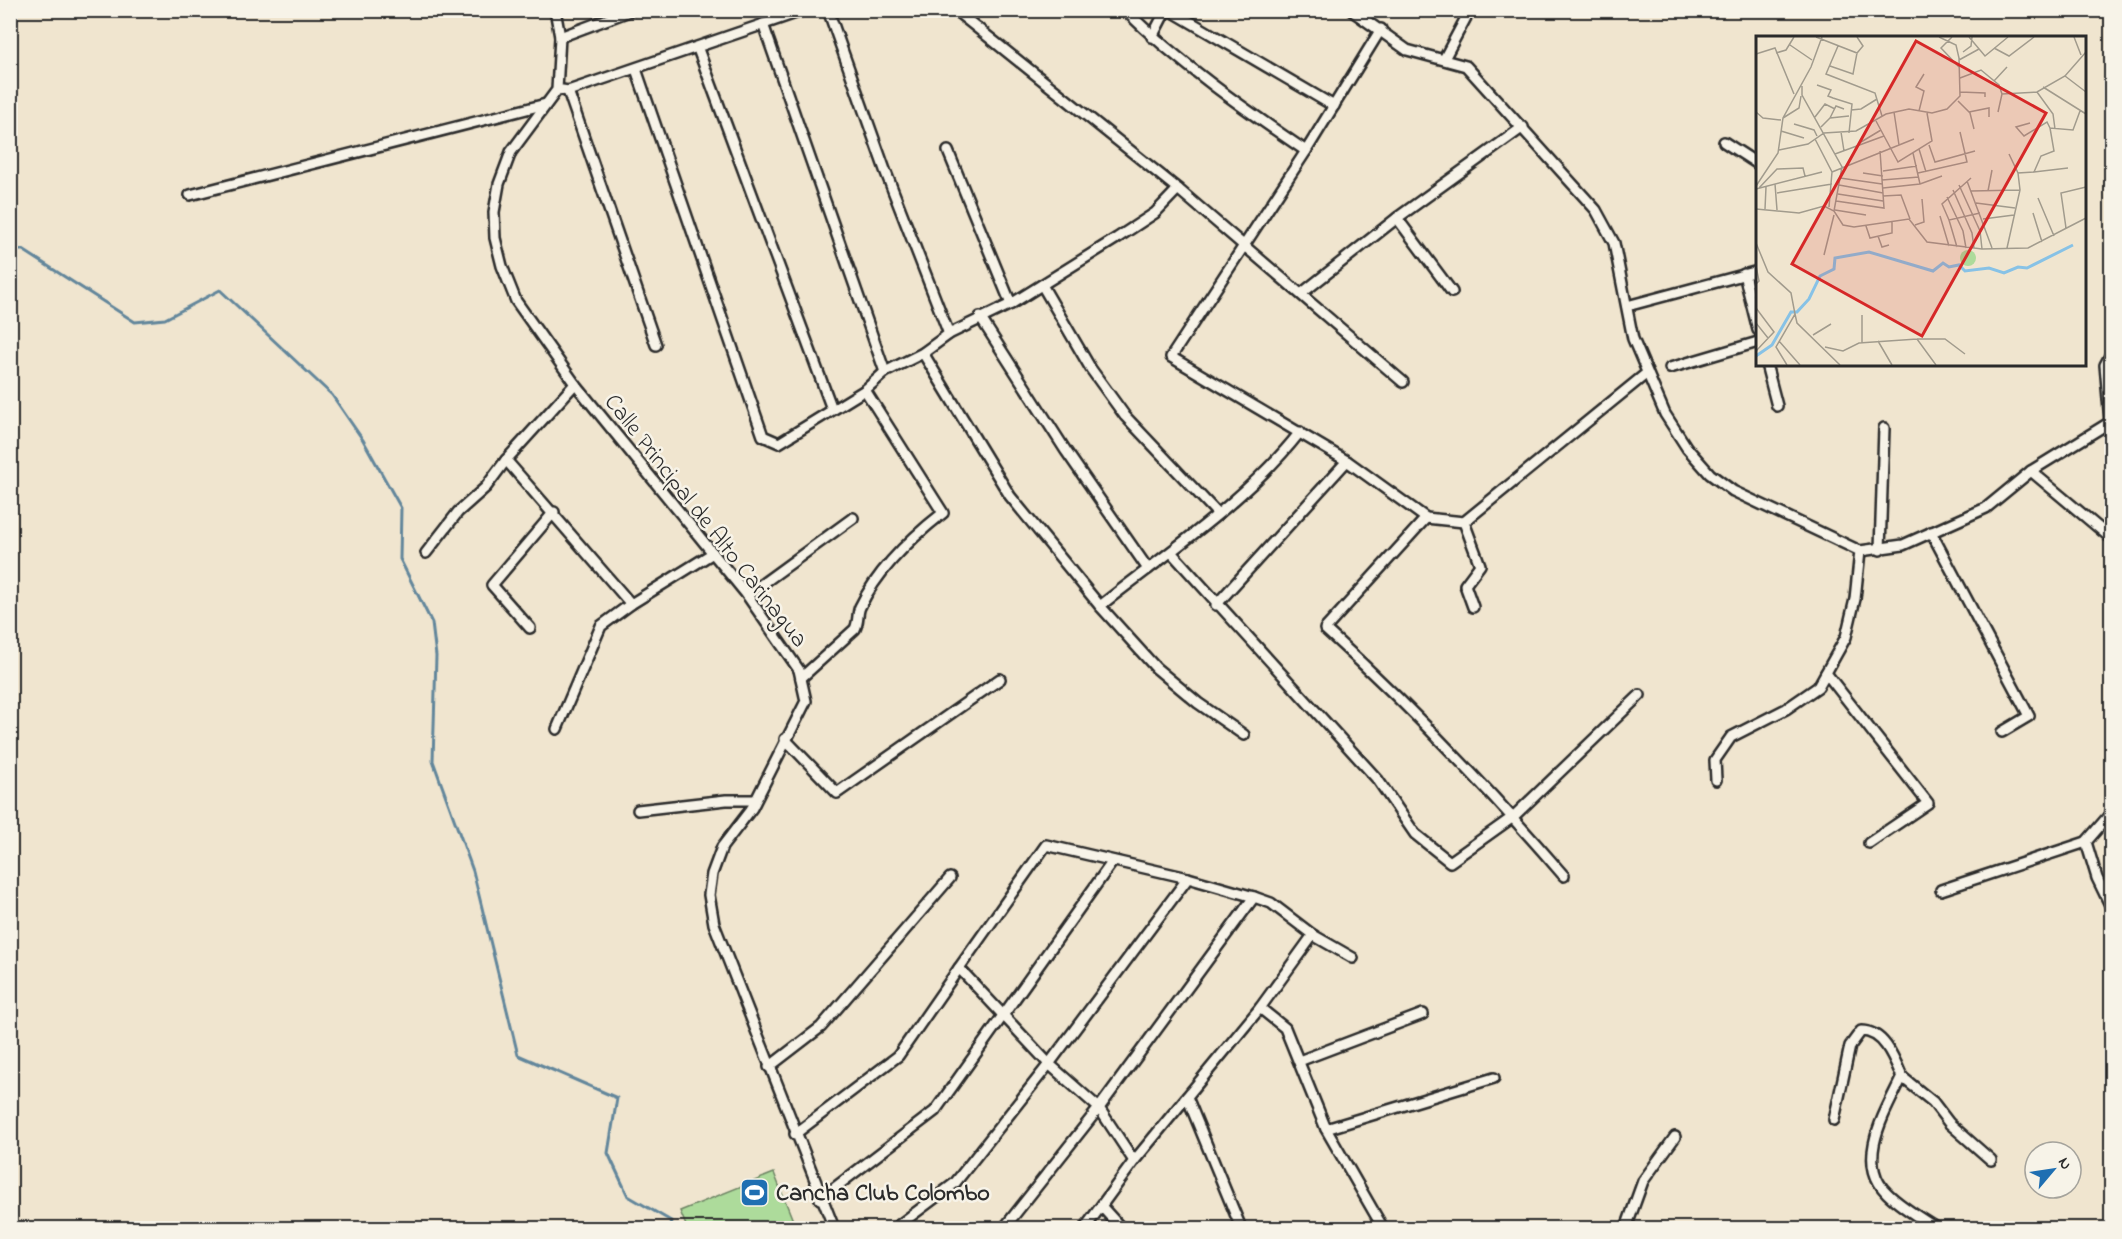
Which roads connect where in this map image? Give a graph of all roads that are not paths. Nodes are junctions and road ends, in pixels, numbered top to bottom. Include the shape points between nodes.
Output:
1 (555, 10) edge
2 (632, 10) edge
3 (805, 10) edge
4 (828, 10) edge
5 (955, 10) edge
6 (1125, 10) edge
7 (1168, 10) edge
8 (1351, 10) edge
9 (1470, 10) edge
10 (763, 24) junction
11 (1381, 29) junction
12 (1152, 37) junction
13 (560, 38) junction
14 (698, 49) junction
15 (1444, 59) junction
16 (636, 69) junction
17 (557, 90) junction
18 (568, 91) junction
19 (546, 104) junction
20 (1334, 106) junction
21 (1523, 127) junction
22 (1724, 142) dead end
23 (948, 151) dead end
24 (1306, 152) junction
25 (1756, 163) edge
26 (1178, 189) junction
27 (190, 195) dead end
28 (1397, 218) junction
29 (1245, 245) junction
30 (1756, 271) edge
31 (1744, 274) junction
32 (1042, 285) junction
33 (1452, 292) dead end
34 (1301, 294) junction
35 (1011, 304) junction
36 (1627, 306) junction
37 (980, 317) junction
38 (1756, 322) edge
39 (949, 334) junction
40 (1756, 343) edge
41 (656, 345) dead end
42 (2112, 352) edge
43 (923, 353) junction
44 (1767, 366) edge
45 (1670, 368) dead end
46 (885, 372) junction
47 (1647, 373) junction
48 (1403, 382) dead end
49 (575, 384) junction
50 (865, 390) junction
51 (1777, 406) dead end
52 (832, 409) junction
53 (2111, 422) edge
54 (1884, 428) dead end
55 (1300, 432) junction
56 (507, 460) junction
57 (1347, 461) junction
58 (2031, 471) junction
59 (554, 512) junction
60 (1217, 513) junction
61 (853, 518) dead end
62 (1426, 518) junction
63 (1464, 522) junction
64 (1931, 532) junction
65 (2112, 538) edge
66 (1880, 550) junction
67 (1860, 551) junction
68 (1171, 552) junction
69 (426, 553) dead end
70 (713, 553) junction
71 (1148, 569) junction
72 (747, 595) junction
73 (631, 604) junction
74 (1216, 605) junction
75 (1100, 606) junction
76 (1473, 607) dead end
77 (530, 628) dead end
78 (1826, 673) junction
79 (801, 678) junction
80 (999, 679) dead end
81 (1640, 694) dead end
82 (557, 729) dead end
83 (2001, 732) dead end
84 (1244, 735) dead end
85 (785, 739) junction
86 (1716, 780) dead end
87 (755, 800) junction
88 (638, 810) dead end
89 (2112, 812) edge
90 (1513, 817) junction
91 (2086, 842) junction
92 (1869, 843) dead end
93 (1113, 861) junction
94 (1564, 876) dead end
95 (950, 878) dead end
96 (1188, 878) junction
97 (1941, 890) dead end
98 (1254, 897) junction
99 (2112, 909) edge
100 (1313, 935) junction
101 (1353, 958) dead end
102 (958, 968) junction
103 (1260, 1008) junction
104 (1423, 1014) dead end
105 (1003, 1017) junction
106 (1299, 1061) junction
107 (1049, 1064) junction
108 (769, 1067) junction
109 (1902, 1077) junction
110 (1494, 1078) dead end
111 (1186, 1097) junction
112 (1099, 1108) junction
113 (1834, 1120) dead end
114 (1326, 1129) junction
115 (795, 1134) junction
116 (1675, 1137) dead end
117 (1992, 1160) dead end
118 (1134, 1161) junction
119 (820, 1199) junction
120 (1102, 1207) junction
121 (834, 1228) edge
122 (895, 1228) edge
123 (1004, 1228) edge
124 (1085, 1228) edge
125 (1121, 1228) edge
126 (1241, 1228) edge
127 (1383, 1228) edge
128 (1626, 1228) edge
129 (1936, 1228) edge

1 - 13 street
2 - 13 street
3 - 10 street
4 - 39 street
5 - 26 street
6 - 12 street
7 - 12 street
7 - 20 street
8 - 11 street
9 - 15 street
10 - 14 street
10 - 46 street
11 - 15 street via 1407,50
11 - 20 street
12 - 24 street
13 - 17 street
14 - 16 street
14 - 52 street
15 - 21 street via 1466,66
16 - 18 street
16 - 52 street via 763,436 779,443
17 - 18 street
17 - 19 street, Calle Principal de Alto Carinagua
18 - 41 street
19 - 27 street
19 - 49 street, Calle Principal de Alto Carinagua via 511,152 496,203 495,238 516,301
20 - 24 street
21 - 28 street
21 - 36 street via 1607,226
22 - 25 street
23 - 35 street
24 - 29 street
26 - 29 street
26 - 32 street via 1155,213
28 - 33 street
28 - 34 street
29 - 34 street
29 - 55 street via 1171,357
30 - 31 street
31 - 36 street
31 - 38 street
32 - 35 street
32 - 60 street via 1091,369 1125,416
34 - 48 street
35 - 37 street
36 - 47 street via 1633,339
37 - 39 street
37 - 71 street via 1066,452
39 - 43 street
40 - 45 street
42 - 53 street via 2105,365
43 - 46 street
43 - 75 street via 1010,496
44 - 51 street
46 - 50 street
47 - 63 street
47 - 67 street via 1665,414 1710,474 1733,492
49 - 56 street
49 - 70 street, Calle Principal de Alto Carinagua
50 - 52 street
50 - 79 street via 943,513 910,539 878,579 859,609 855,628
53 - 58 street
54 - 66 street
55 - 57 street
55 - 60 street via 1280,458
56 - 59 street
56 - 69 street
57 - 62 street
57 - 74 street
58 - 64 street via 1986,508
58 - 65 street
59 - 73 street
59 - 77 street via 492,585
60 - 68 street
61 - 72 street
62 - 63 street
62 - 90 street via 1325,629 1397,695
63 - 76 street via 1480,565 1465,585
64 - 66 street
64 - 83 street via 2030,716
66 - 67 street
67 - 78 street via 1856,599 1845,637
68 - 71 street
68 - 74 street
70 - 72 street, Calle Principal de Alto Carinagua
70 - 73 street
71 - 75 street
72 - 79 street, Calle Principal de Alto Carinagua
73 - 82 street via 601,626
74 - 90 street via 1378,780 1415,834 1449,862
75 - 84 street via 1156,668
78 - 86 street via 1818,687 1786,710 1731,738 1715,760
78 - 92 street via 1928,803
79 - 85 street, Calle Principal de Alto Carinagua via 806,702
80 - 85 street via 837,794
81 - 90 street
85 - 87 street, Calle Principal de Alto Carinagua
87 - 88 street
87 - 108 street, Calle Principal de Alto Carinagua via 722,847 709,895 714,924
89 - 91 street
90 - 94 street
91 - 97 street
91 - 99 street
93 - 96 street
93 - 102 street via 1046,845
93 - 105 street
95 - 108 street via 821,1027
96 - 98 street
96 - 107 street
98 - 100 street via 1271,903
98 - 112 street
100 - 101 street
100 - 103 street
102 - 105 street
102 - 115 street via 898,1056
103 - 106 street via 1285,1028
103 - 111 street
104 - 106 street
105 - 107 street
105 - 119 street via 935,1111
106 - 114 street
107 - 112 street
107 - 122 street via 955,1183
108 - 115 street, Calle Principal de Alto Carinagua
109 - 113 street via 1880,1038 1861,1031 1850,1046
109 - 117 street
109 - 129 street via 1873,1144 1872,1172 1886,1192
110 - 114 street
111 - 118 street
111 - 126 street
112 - 118 street
112 - 123 street
114 - 127 street
115 - 119 street, Calle Principal de Alto Carinagua
116 - 128 street via 1643,1181
118 - 120 street
119 - 121 street, Calle Principal de Alto Carinagua
120 - 124 street
120 - 125 street

